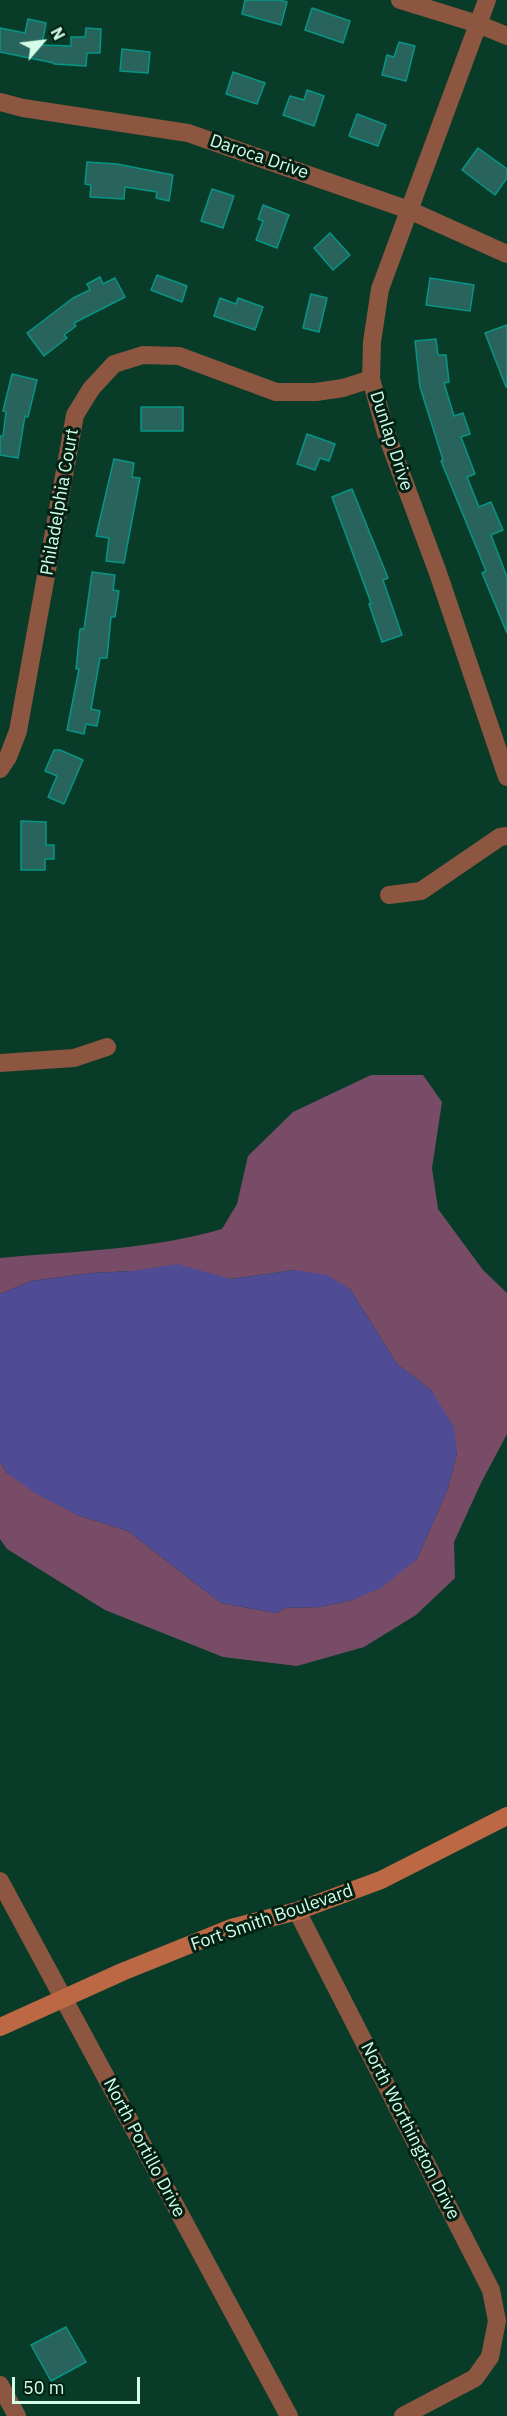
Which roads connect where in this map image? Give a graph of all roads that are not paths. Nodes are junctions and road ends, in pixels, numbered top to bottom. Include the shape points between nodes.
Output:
1 (400, 0) edge
2 (487, 0) edge
3 (478, 24) junction
4 (507, 36) edge
5 (0, 102) edge
6 (409, 210) junction
7 (507, 254) edge
8 (371, 379) junction
9 (0, 769) edge
10 (507, 777) edge
11 (507, 836) edge
12 (389, 895) dead end
13 (107, 1047) dead end
14 (0, 1064) edge
15 (507, 1816) edge
16 (0, 1881) edge
17 (297, 1911) junction
18 (63, 1999) junction
19 (0, 2027) edge
20 (0, 2385) edge
21 (17, 2416) edge
22 (289, 2416) edge
23 (403, 2416) edge

1 - 3 street
2 - 3 street, Dunlap Drive
3 - 4 street
3 - 6 street, Dunlap Drive
5 - 6 street, Daroca Drive via 188,134
6 - 7 street, Daroca Drive
6 - 8 street, Dunlap Drive via 380,288
8 - 9 street, Philadelphia Court via 316,392 276,392 179,356 143,355 114,364 91,388 75,415 18,731
8 - 10 street, Dunlap Drive via 386,433
11 - 12 street via 421,891
13 - 14 street via 74,1058
15 - 17 street, Fort Smith Boulevard via 381,1880
16 - 18 street, North Portillo Drive
17 - 18 street, Fort Smith Boulevard via 231,1928
17 - 23 street, North Worthington Drive via 491,2290 497,2321 490,2357 475,2378
18 - 19 street, Fort Smith Boulevard
18 - 22 street, North Portillo Drive
20 - 21 street

